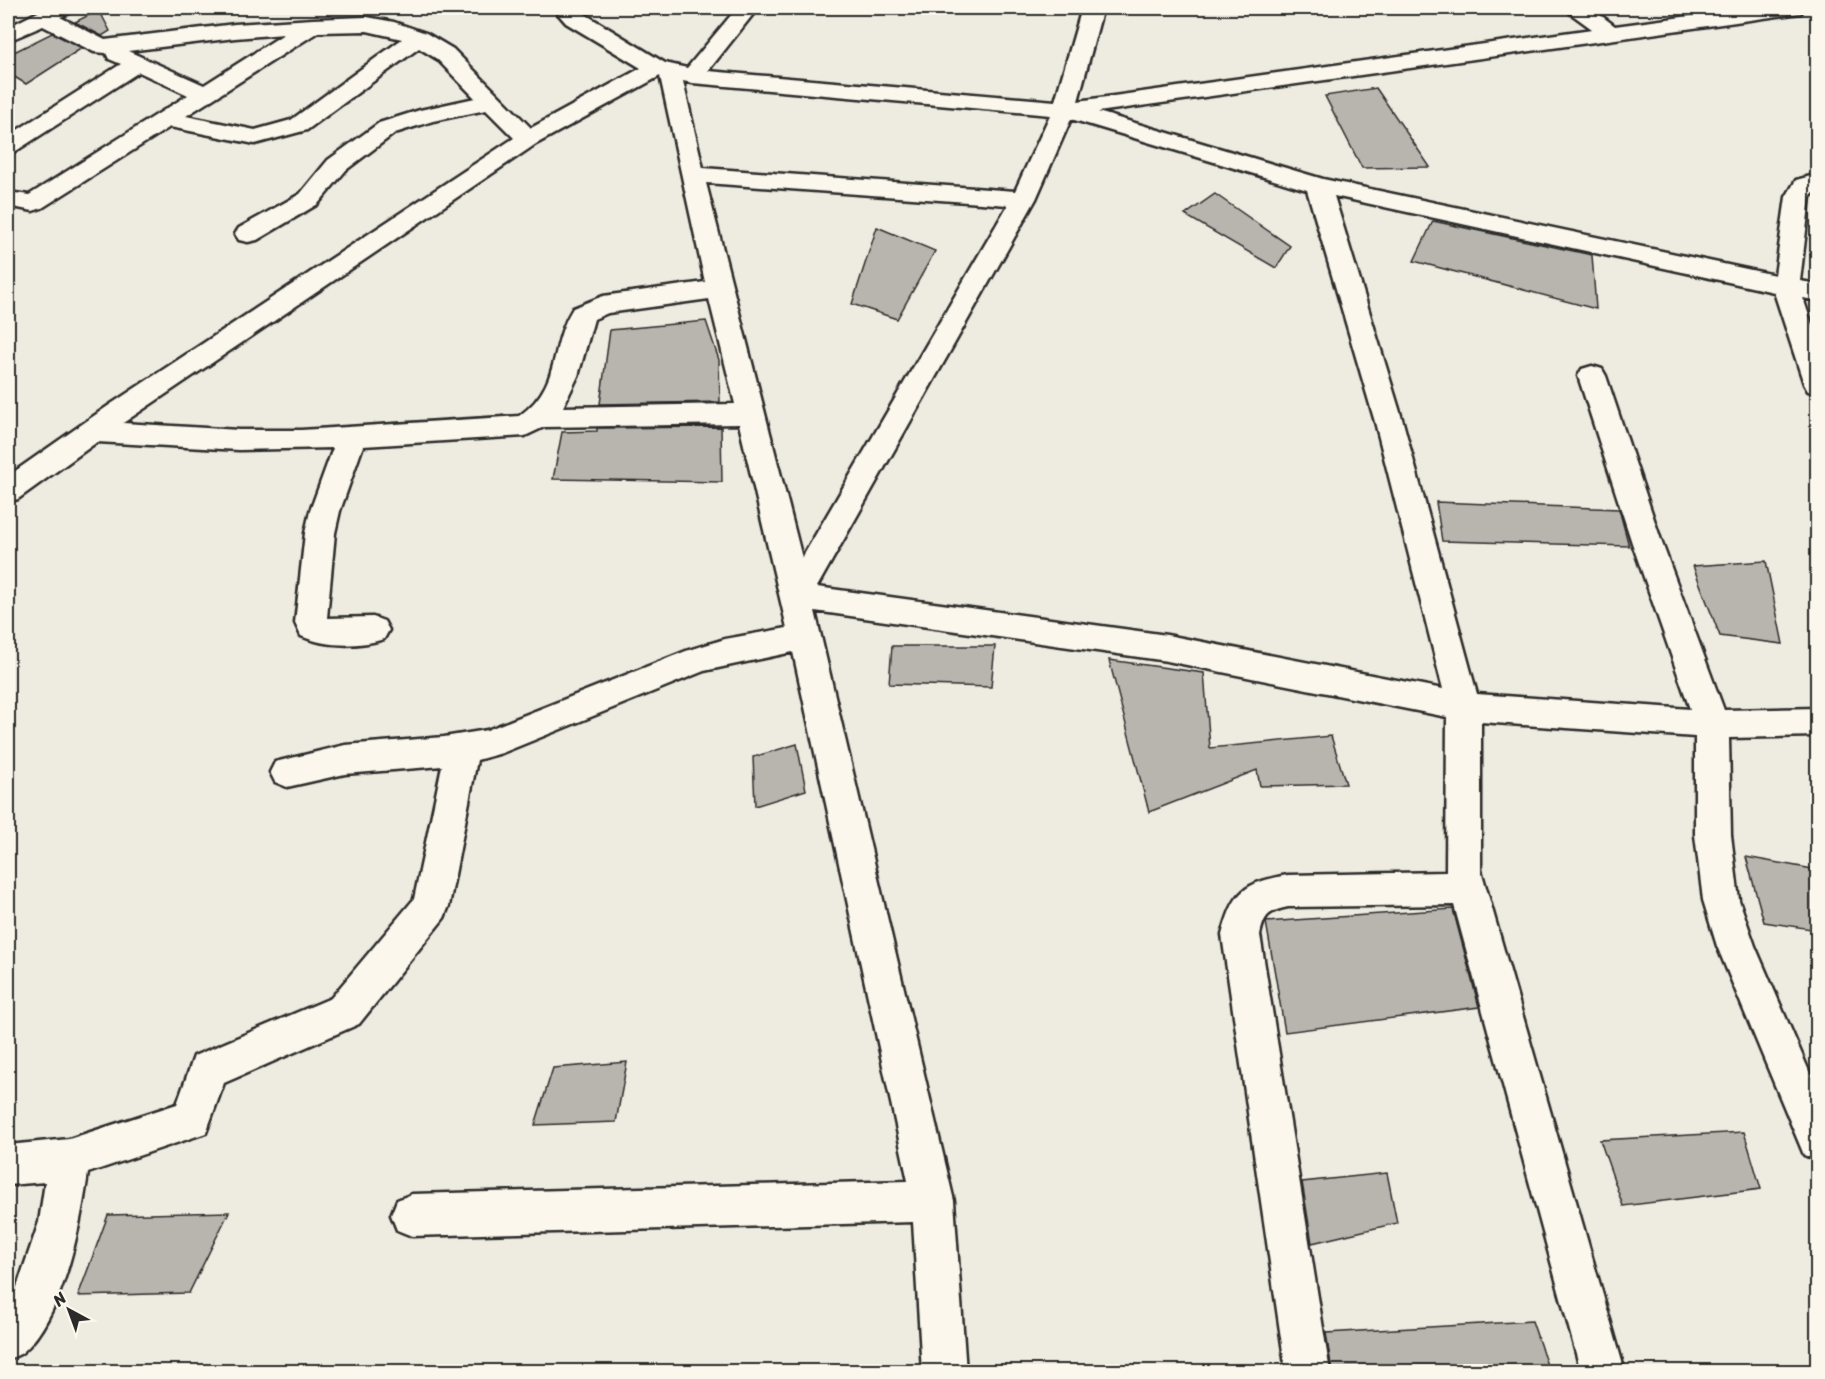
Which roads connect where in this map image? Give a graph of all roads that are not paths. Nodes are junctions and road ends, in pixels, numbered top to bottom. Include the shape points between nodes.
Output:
1 (63, 8) edge
2 (562, 8) edge
3 (748, 8) edge
4 (1092, 8) edge
5 (1578, 8) edge
6 (1793, 8) edge
7 (44, 18) junction
8 (313, 26) junction
9 (1611, 34) junction
10 (8, 35) edge
11 (418, 38) junction
12 (102, 46) junction
13 (136, 64) junction
14 (673, 72) junction
15 (206, 94) junction
16 (490, 102) junction
17 (1064, 109) junction
18 (166, 119) junction
19 (528, 139) junction
20 (8, 146) edge
21 (692, 175) junction
22 (1818, 181) edge
23 (1318, 185) junction
24 (8, 199) edge
25 (1024, 199) junction
26 (248, 234) dead end
27 (1786, 288) junction
28 (720, 289) junction
29 (1818, 293) edge
30 (1592, 375) dead end
31 (1818, 384) edge
32 (751, 414) junction
33 (540, 417) junction
34 (92, 432) junction
35 (352, 437) junction
36 (8, 490) edge
37 (796, 596) junction
38 (373, 630) dead end
39 (806, 637) junction
40 (1464, 706) junction
41 (1818, 722) edge
42 (1712, 724) junction
43 (462, 751) junction
44 (287, 772) dead end
45 (1468, 888) junction
46 (1818, 1141) edge
47 (69, 1159) junction
48 (8, 1165) edge
49 (933, 1201) junction
50 (412, 1215) dead end
51 (8, 1337) edge
52 (944, 1371) edge
53 (1308, 1371) edge
54 (1603, 1371) edge

1 - 7 street
2 - 14 street
3 - 14 street
4 - 17 street
5 - 9 street
6 - 9 street
7 - 10 street
7 - 12 street
8 - 11 street via 367,24
8 - 12 street
8 - 15 street
9 - 17 street
11 - 16 street via 445,54
11 - 18 street via 286,130 255,137
12 - 13 street
13 - 15 street
13 - 20 street
14 - 17 street
14 - 19 street
14 - 21 street
15 - 18 street
16 - 19 street
16 - 26 street via 387,128 337,165 309,199
17 - 23 street
17 - 25 street
18 - 24 street via 33,203
19 - 34 street
21 - 25 street
21 - 28 street
22 - 27 street via 1805,185 1798,197
23 - 27 street
23 - 40 street via 1389,422
25 - 37 street
27 - 29 street
27 - 31 street
28 - 32 street
28 - 33 street via 603,305 582,314 562,382 554,401
30 - 42 street
32 - 33 street
32 - 37 street
33 - 35 street via 525,426 510,428
34 - 35 street via 239,440
34 - 36 street
35 - 38 street via 320,533 311,623 321,631
37 - 39 street
37 - 40 street via 1167,648
39 - 43 street via 697,660
39 - 49 street
40 - 42 street
40 - 45 street via 1463,870
41 - 42 street
42 - 46 street via 1713,835 1721,900 1736,946
43 - 44 street via 363,757
43 - 47 street via 431,906 345,1011 208,1070 192,1119
45 - 53 street via 1288,891 1263,895 1247,909 1241,935
45 - 54 street
47 - 48 street
47 - 51 street via 60,1222 33,1303
49 - 50 street
49 - 52 street

